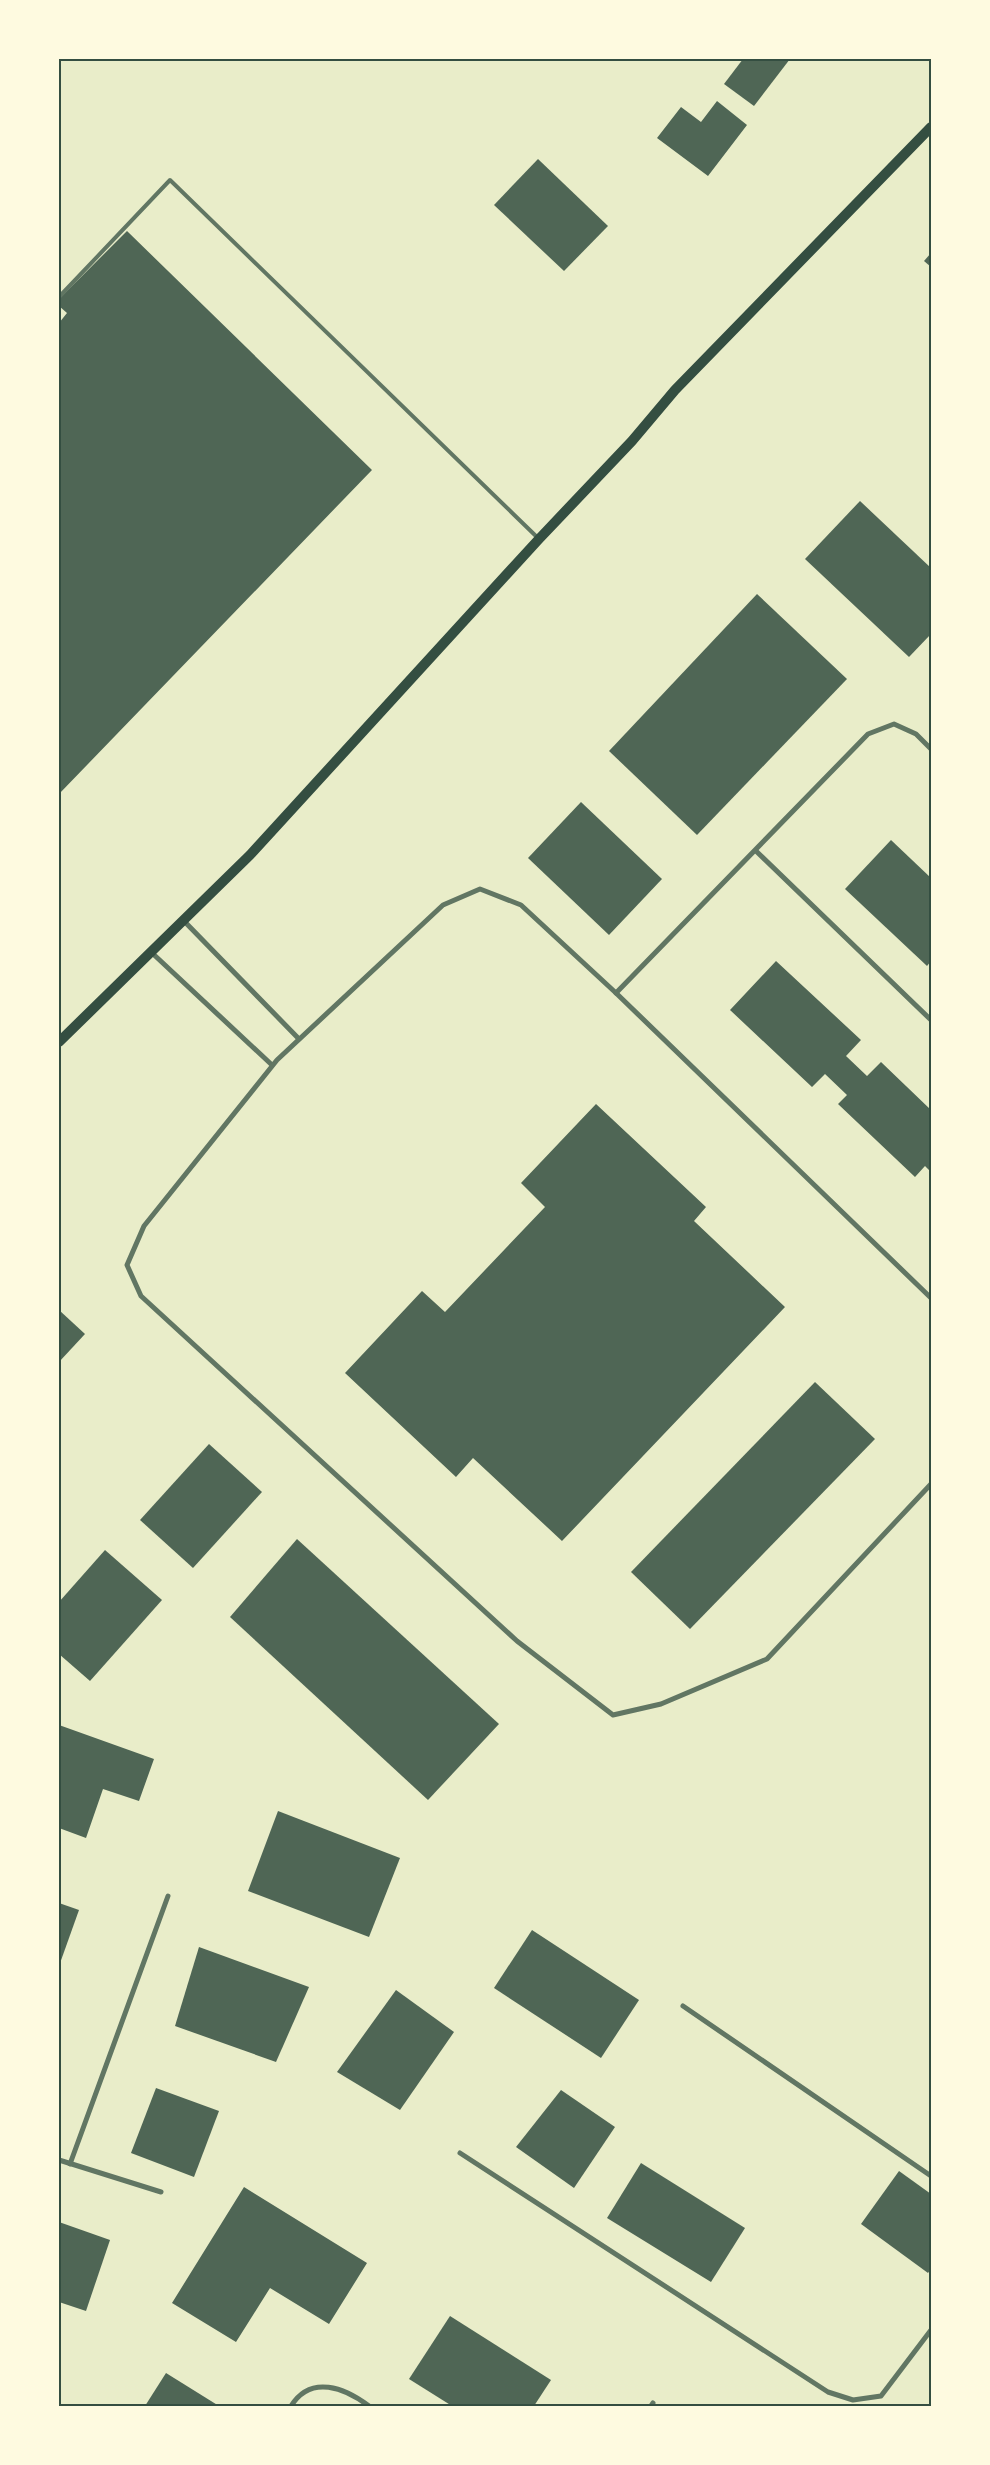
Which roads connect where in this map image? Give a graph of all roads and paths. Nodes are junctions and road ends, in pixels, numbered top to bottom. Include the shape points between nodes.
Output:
1 (931, 127) edge
2 (59, 296) edge
3 (539, 539) junction
4 (931, 749) edge
5 (756, 851) junction
6 (184, 920) junction
7 (151, 952) junction
8 (616, 993) junction
9 (931, 1020) edge
10 (299, 1038) junction
11 (59, 1042) edge
12 (272, 1065) junction
13 (931, 1298) edge
14 (931, 1484) edge
15 (168, 1896) dead end
16 (683, 2006) dead end
17 (460, 2153) dead end
18 (59, 2160) edge
19 (70, 2164) junction
20 (931, 2176) edge
21 (160, 2192) dead end
22 (931, 2330) edge
23 (292, 2406) edge
24 (370, 2406) edge

1 - 3 main road via 675,390 632,441
2 - 3 lane via 170,180
3 - 6 main road via 250,855
4 - 5 street via 916,734 894,724 868,734
5 - 8 street
5 - 9 street
6 - 7 main road
6 - 10 street
7 - 11 main road
7 - 12 street
8 - 10 street via 521,905 480,889 442,905
8 - 13 street
10 - 12 street
12 - 14 street via 144,1226 127,1264 141,1296 517,1641 613,1715 661,1704 767,1659
15 - 19 street
16 - 20 street
17 - 22 street via 828,2392 853,2400 881,2396
18 - 19 street
19 - 21 street
23 - 24 street via 298,2394 320,2386 354,2394

